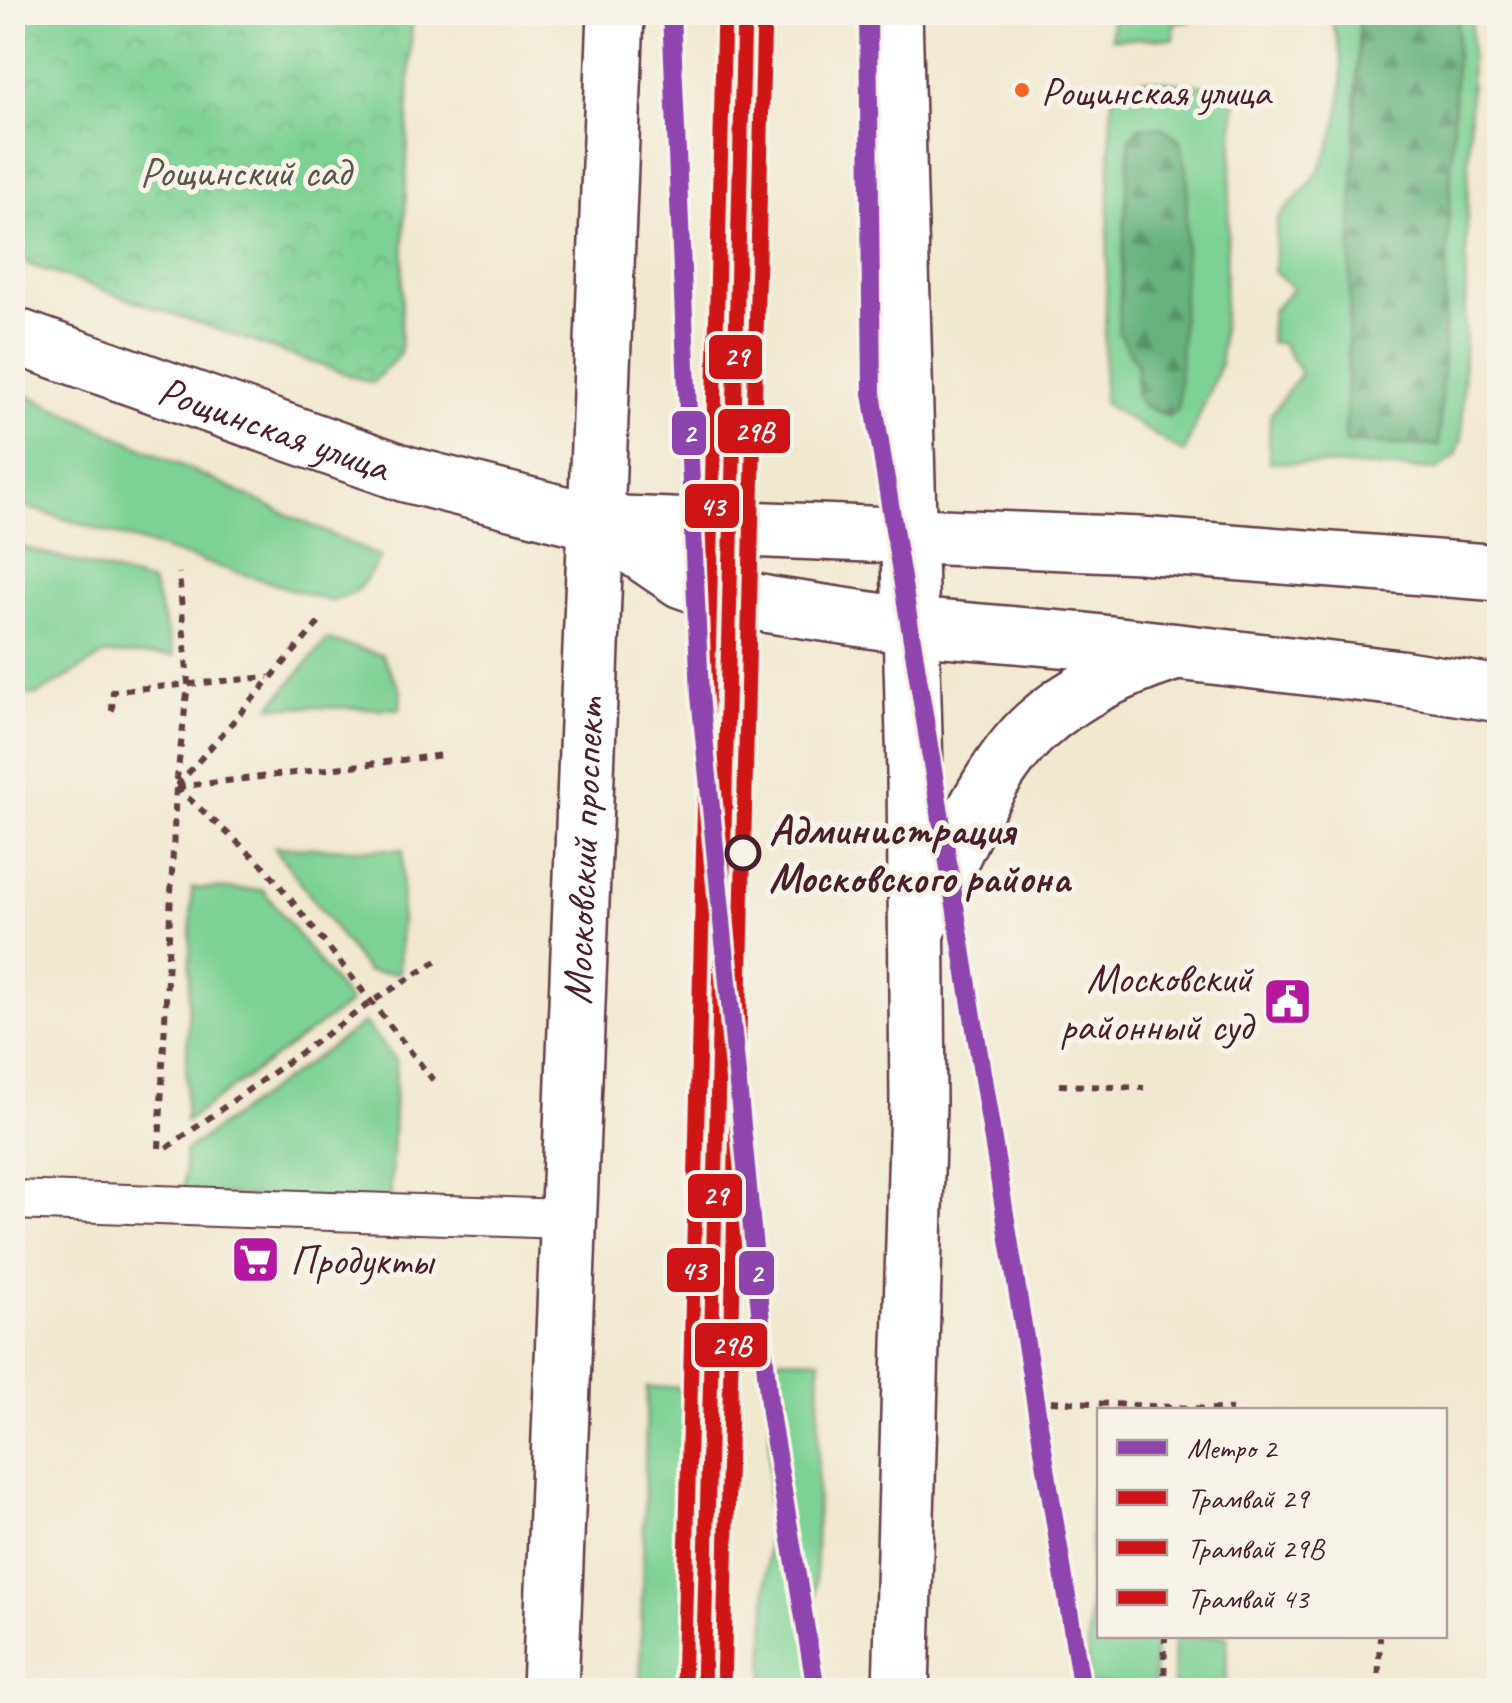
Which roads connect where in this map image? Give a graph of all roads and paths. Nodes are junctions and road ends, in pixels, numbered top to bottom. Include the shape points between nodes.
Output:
1 (616, 12) edge
2 (894, 12) edge
3 (12, 335) edge
4 (598, 523) junction
5 (906, 536) junction
6 (179, 573) dead end
7 (1500, 573) edge
8 (324, 617) dead end
9 (910, 626) junction
10 (1176, 652) junction
11 (270, 677) junction
12 (188, 684) junction
13 (1500, 694) edge
14 (112, 711) dead end
15 (444, 755) dead end
16 (176, 788) junction
17 (916, 930) junction
18 (437, 961) dead end
19 (370, 1003) junction
20 (434, 1080) dead end
21 (1058, 1085) dead end
22 (1144, 1088) dead end
23 (12, 1200) edge
24 (565, 1219) junction
25 (1050, 1401) dead end
26 (1156, 1408) edge
27 (1165, 1638) edge
28 (1380, 1638) edge
29 (550, 1690) edge
30 (900, 1690) edge
31 (1164, 1690) edge
32 (1378, 1690) edge

1 - 4 main road, Московский проспект
2 - 5 main road
3 - 4 main road, Рощинская улица via 406,474
4 - 5 main road, Рощинская улица
4 - 9 main road, Рощинская улица via 682,580 731,597
4 - 24 main road, Московский проспект
5 - 7 main road, Рощинская улица
5 - 9 main road
6 - 12 path
8 - 11 path
9 - 10 main road, Рощинская улица
9 - 17 main road
10 - 13 main road, Рощинская улица
10 - 17 main road via 1082,692 1034,727 995,774
11 - 12 path
11 - 16 path
12 - 14 path via 113,691
12 - 16 path
15 - 16 path
16 - 19 path via 265,867
16 - 19 path via 159,1153
17 - 30 main road via 918,1104
18 - 19 path
19 - 20 path
21 - 22 path
23 - 24 lane
24 - 29 main road, Московский проспект
25 - 26 path
27 - 31 path
28 - 32 path

